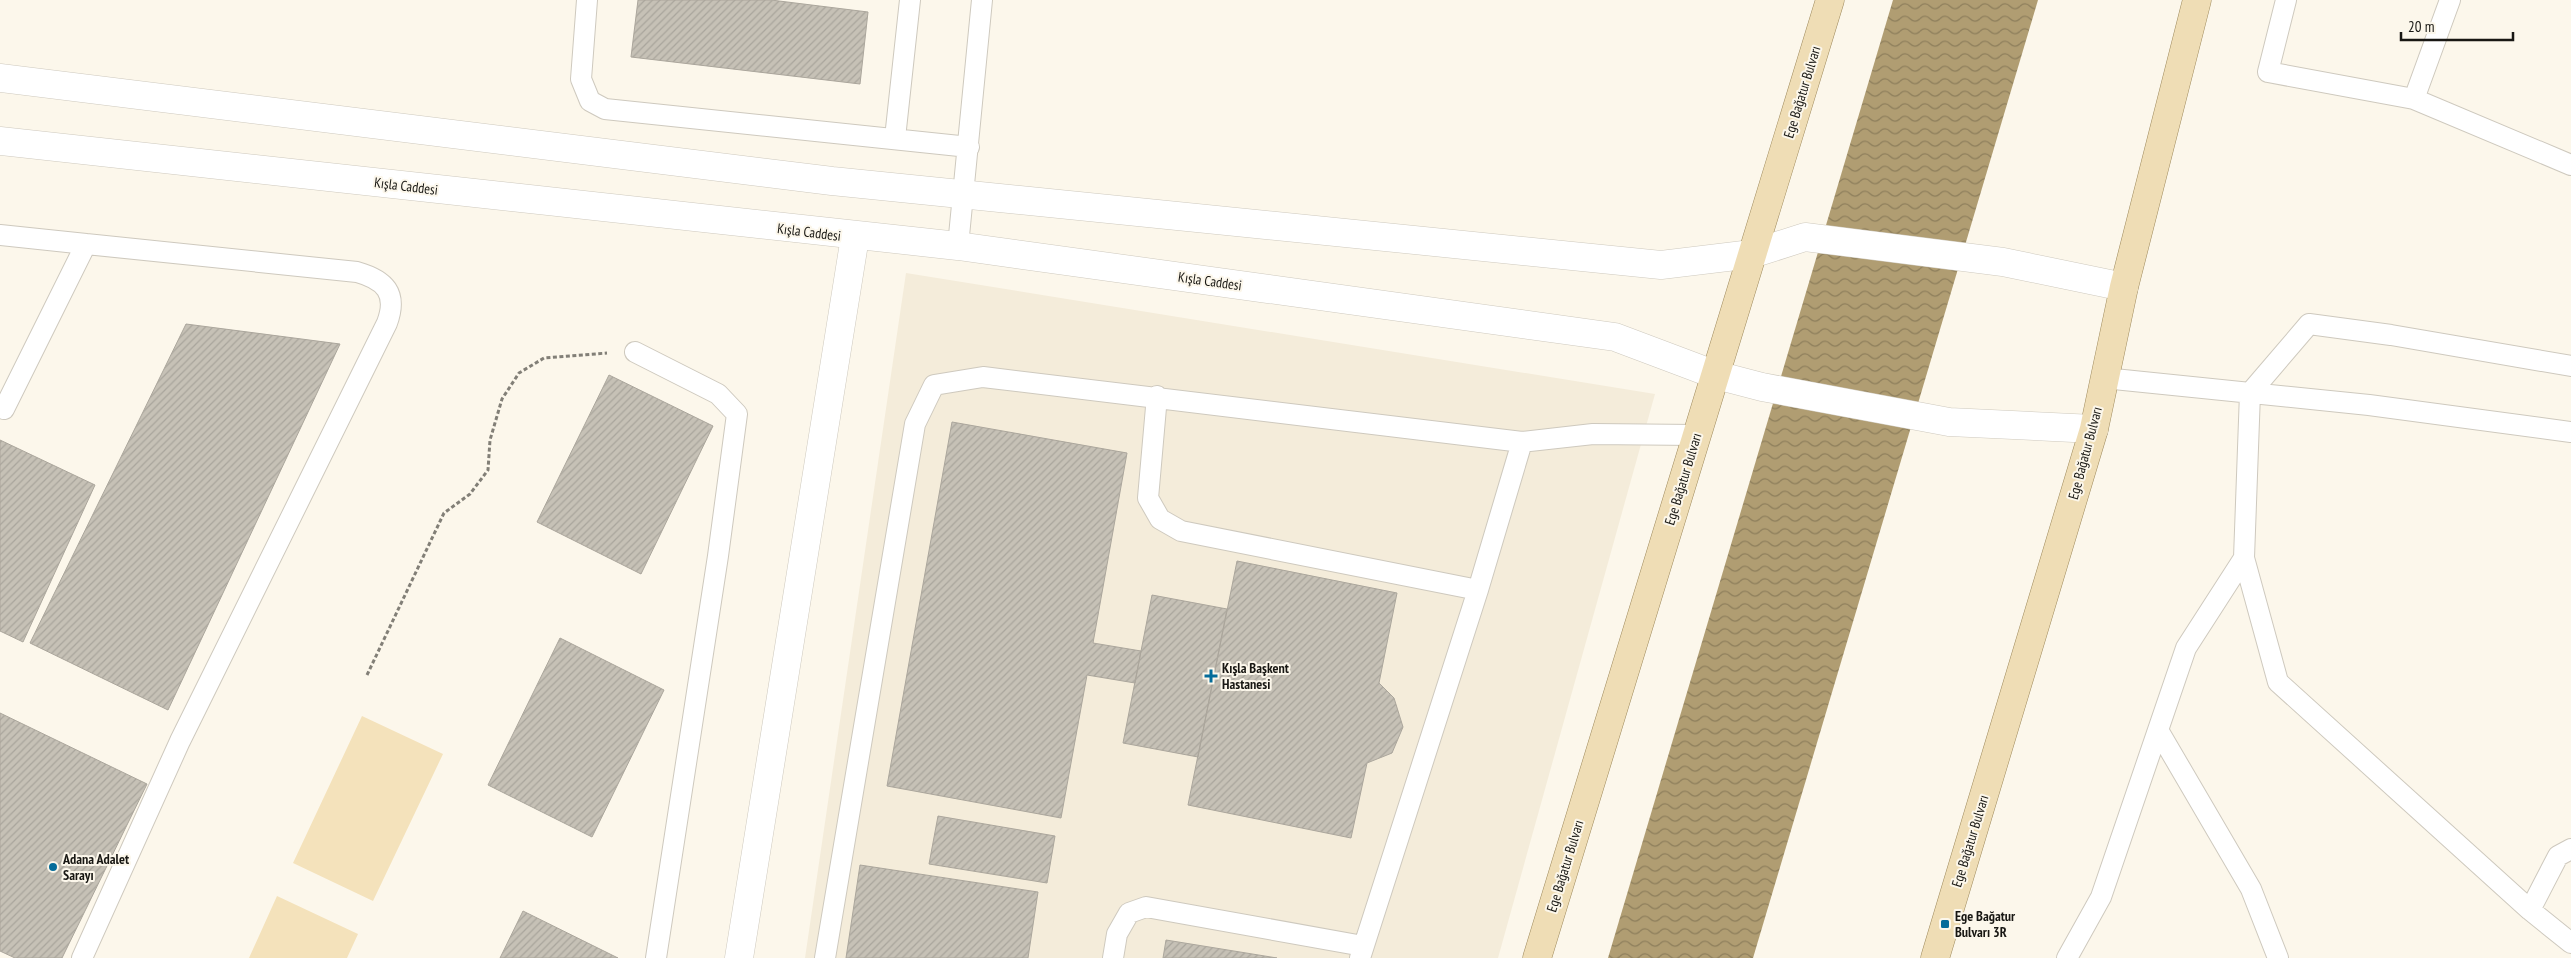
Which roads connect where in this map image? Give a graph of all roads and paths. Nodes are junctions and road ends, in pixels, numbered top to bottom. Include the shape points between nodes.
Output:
1 (587, 0) edge
2 (910, 0) edge
3 (982, 0) edge
4 (1830, 0) edge
5 (2197, 0) edge
6 (2286, 0) edge
7 (2450, 0) edge
8 (0, 78) edge
9 (2414, 99) junction
10 (895, 138) junction
11 (0, 141) edge
12 (969, 147) junction
13 (2570, 161) edge
14 (964, 194) junction
15 (0, 235) edge
16 (855, 237) junction
17 (86, 244) junction
18 (958, 246) junction
19 (1752, 254) junction
20 (2124, 287) junction
21 (635, 352) joint
22 (2571, 366) edge
23 (1716, 375) junction
24 (2104, 378) junction
25 (2250, 392) junction
26 (1157, 396) junction
27 (4, 408) dead end
28 (2094, 429) junction
29 (2571, 432) edge
30 (1696, 435) junction
31 (1522, 442) junction
32 (2244, 558) junction
33 (1478, 590) junction
34 (367, 675) dead end
35 (2158, 730) junction
36 (2571, 849) edge
37 (2530, 910) junction
38 (2571, 944) edge
39 (1361, 952) edge
40 (82, 958) edge
41 (656, 958) edge
42 (739, 958) edge
43 (825, 958) edge
44 (1113, 958) edge
45 (1536, 958) edge
46 (1935, 958) edge
47 (2067, 958) edge
48 (2278, 958) edge

1 - 10 lane via 581,79 590,101 605,109
2 - 10 lane
3 - 12 lane
4 - 19 main road, Ege Bağatur Bulvarı
5 - 20 main road, Ege Bağatur Bulvarı
6 - 9 lane via 2268,72
7 - 9 lane
8 - 14 main road via 832,181
9 - 13 lane
10 - 12 lane
11 - 16 main road, Kışla Caddesi
12 - 14 lane
14 - 18 lane
14 - 19 main road via 1661,265
15 - 17 lane
16 - 18 main road, Kışla Caddesi
16 - 42 main road
17 - 27 lane
17 - 40 lane via 357,272 375,277 387,290 393,307 180,741
18 - 23 main road, Kışla Caddesi via 1615,337
19 - 20 main road via 1805,237 2003,262
19 - 23 main road, Ege Bağatur Bulvarı
20 - 24 main road, Ege Bağatur Bulvarı
21 - 34 path via 544,358 519,373 502,399 490,440 488,470 470,494 444,513
21 - 41 lane via 718,394 737,414
22 - 25 lane via 2309,324
23 - 28 main road, Kışla Caddesi via 1762,387 1948,422
23 - 30 main road, Ege Bağatur Bulvarı
24 - 25 lane
24 - 28 main road, Ege Bağatur Bulvarı
25 - 29 lane
25 - 32 lane
26 - 31 lane
26 - 33 lane via 1148,498 1160,519 1181,531
26 - 43 lane via 983,377 934,385 915,424
28 - 46 main road, Ege Bağatur Bulvarı
30 - 31 lane via 1593,434
30 - 45 main road, Ege Bağatur Bulvarı
31 - 33 lane
32 - 35 lane via 2186,648
32 - 37 lane via 2278,682
33 - 39 lane
35 - 47 lane via 2100,897
35 - 48 lane via 2251,889
36 - 37 lane via 2558,856
37 - 38 lane
39 - 44 lane via 1146,907 1129,913 1117,934

